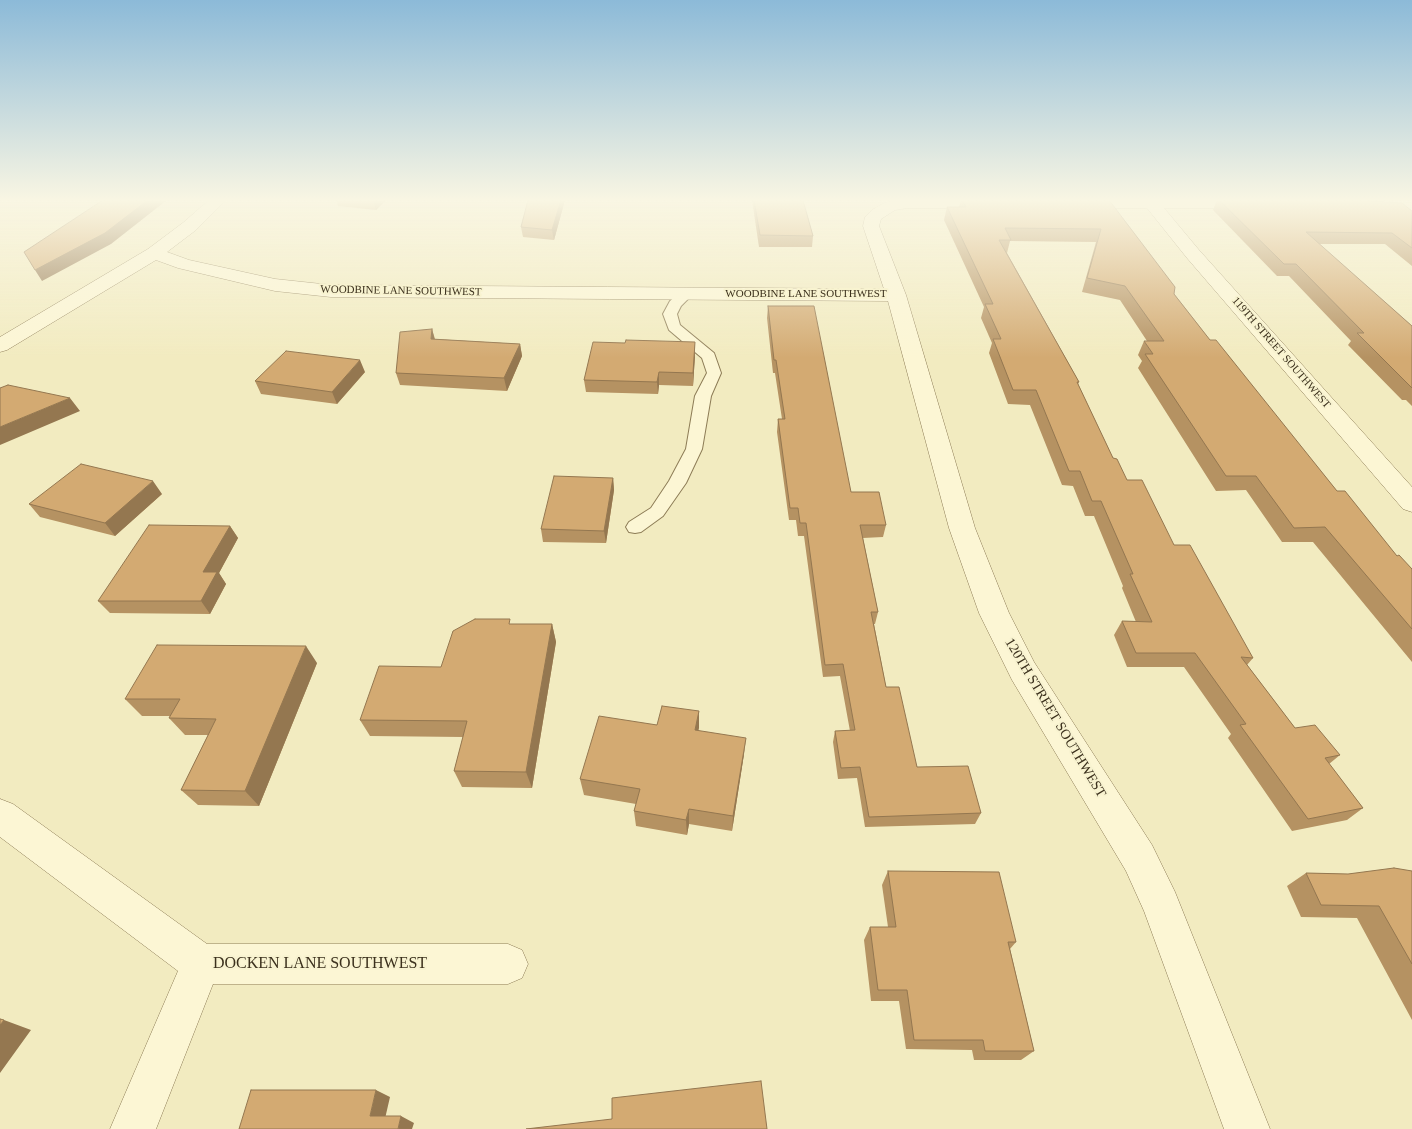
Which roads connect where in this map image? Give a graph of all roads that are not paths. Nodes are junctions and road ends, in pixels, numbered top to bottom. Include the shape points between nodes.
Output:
1 (154, 253) joint
2 (881, 253) edge
3 (1192, 253) edge
4 (687, 294) junction
5 (896, 295) junction
6 (0, 346) edge
7 (1412, 503) edge
8 (635, 527) dead end
9 (0, 816) edge
10 (201, 964) junction
11 (508, 964) dead end
12 (133, 1129) edge
13 (1247, 1129) edge

1 - 4 street, WOODBINE LANE SOUTHWEST via 184,264 275,284 330,291
1 - 6 street
2 - 5 street, WOODBINE LANE SOUTHWEST
3 - 7 street, 119TH STREET SOUTHWEST
4 - 5 street, WOODBINE LANE SOUTHWEST
4 - 8 lane via 675,304 670,314 674,327 709,356 714,372 703,396 694,449 677,483 657,512
5 - 13 street, 120TH STREET SOUTHWEST via 962,528 994,613 1023,671 1139,858 1161,906
9 - 10 street, DOCKEN LANE SOUTHWEST
10 - 11 street, DOCKEN LANE SOUTHWEST
10 - 12 street

